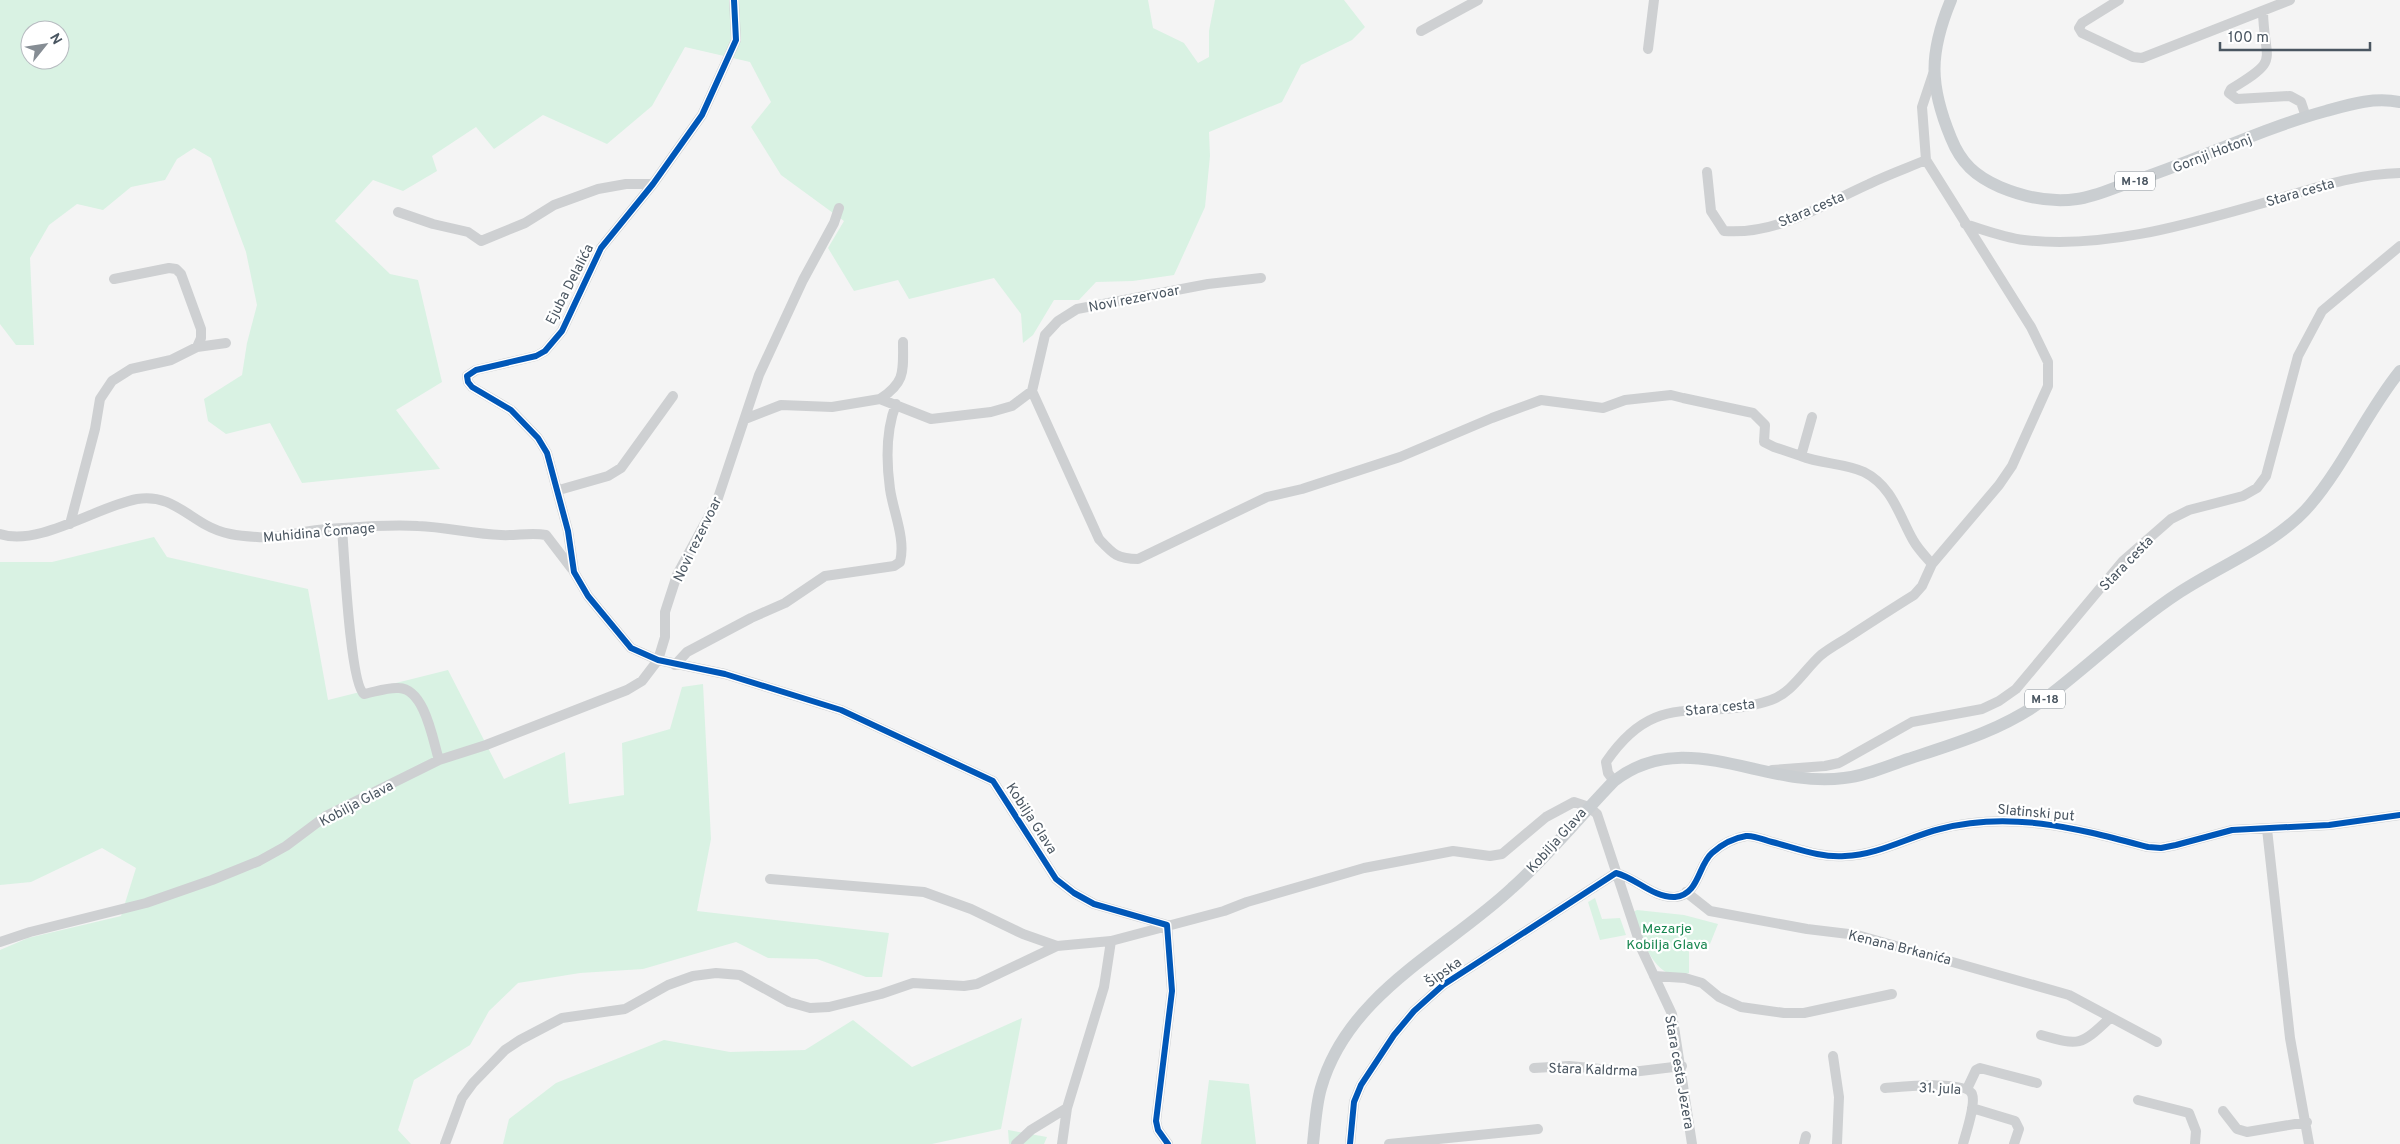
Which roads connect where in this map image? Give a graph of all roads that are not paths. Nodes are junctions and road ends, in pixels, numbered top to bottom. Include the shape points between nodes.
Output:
1 (734, 0) edge
2 (1478, 0) edge
3 (1654, 0) edge
4 (1951, 0) edge
5 (2119, 0) edge
6 (2290, 0) edge
7 (2263, 11) junction
8 (1421, 31) dead end
9 (1648, 49) dead end
10 (1933, 74) junction
11 (2400, 102) edge
12 (2306, 117) junction
13 (1926, 160) junction
14 (1706, 172) dead end
15 (2400, 172) edge
16 (653, 184) junction
17 (839, 208) dead end
18 (398, 212) dead end
19 (1965, 224) junction
20 (2400, 246) edge
21 (1261, 278) dead end
22 (114, 279) dead end
23 (903, 342) dead end
24 (226, 343) dead end
25 (198, 347) junction
26 (2400, 371) edge
27 (1032, 391) junction
28 (673, 396) dead end
29 (880, 399) junction
30 (896, 404) junction
31 (1812, 417) dead end
32 (745, 419) junction
33 (1801, 456) junction
34 (559, 490) junction
35 (70, 524) junction
36 (342, 528) junction
37 (0, 534) edge
38 (1932, 564) junction
39 (574, 572) junction
40 (658, 660) junction
41 (675, 665) junction
42 (438, 760) junction
43 (1755, 771) junction
44 (1614, 781) junction
45 (1589, 806) junction
46 (2400, 814) edge
47 (2267, 829) junction
48 (1616, 873) junction
49 (770, 879) dead end
50 (1686, 892) junction
51 (1167, 925) junction
52 (1111, 941) junction
53 (0, 942) edge
54 (1057, 946) junction
55 (1654, 976) junction
56 (1892, 994) dead end
57 (2110, 1018) junction
58 (2042, 1035) dead end
59 (2157, 1042) dead end
60 (1834, 1056) dead end
61 (1682, 1066) junction
62 (1534, 1068) dead end
63 (2037, 1083) dead end
64 (1885, 1088) dead end
65 (1967, 1089) junction
66 (2138, 1100) dead end
67 (1067, 1108) junction
68 (1972, 1108) junction
69 (2223, 1111) dead end
70 (2307, 1122) junction
71 (1538, 1129) dead end
72 (445, 1144) edge
73 (1016, 1144) edge
74 (1062, 1144) edge
75 (1168, 1144) edge
76 (1314, 1144) edge
77 (1350, 1144) edge
78 (1390, 1144) edge
79 (1692, 1144) edge
80 (1837, 1144) edge
81 (1964, 1144) edge
82 (2014, 1144) edge
83 (2195, 1144) edge
84 (2310, 1144) edge

1 - 16 street, Ejuba Delalića via 736,40 702,115
2 - 8 street
3 - 9 street
4 - 10 main road, Gornji Hotonj / M-18 via 1939,30
5 - 7 street via 2079,28 2082,33 2133,58 2142,58
6 - 7 street
7 - 12 street via 2268,60 2260,70 2230,89 2230,93 2236,100 2290,96 2301,102
10 - 12 main road, Gornji Hotonj / M-18 via 1942,118 1956,152 1967,167 2018,195 2053,201 2078,199 2175,167
10 - 13 street, Stara cesta via 1922,107
11 - 12 main road, Gornji Hotonj / M-18 via 2368,100
13 - 14 street, Stara cesta via 1791,221 1745,232 1724,231 1711,211
13 - 19 street, Stara cesta
15 - 19 street, Stara cesta via 2376,173 2322,185 2136,236 2078,241 2024,240
16 - 18 street via 598,189 554,205 526,223 480,241 468,232
16 - 34 street, Ejuba Delalića via 601,248 562,331 545,351 526,360 476,370 467,376 472,387 511,410 538,438 547,453
17 - 32 street, Novi rezervoar via 759,375
19 - 38 street, Stara cesta via 2031,327 2048,362 2048,386 2012,466
20 - 43 street, Stara cesta via 2322,311 2298,356 2266,476 2257,488 2243,496 2189,510 2171,519 2123,561 2016,689 1982,709 1912,722 1839,763
21 - 27 street, Novi rezervoar via 1208,284 1076,309 1045,335
22 - 25 street via 176,269 181,274 201,329
23 - 29 street via 903,372 899,382 894,390
24 - 25 street
25 - 35 street via 171,360 131,369 112,381 100,399
26 - 43 main road, Stara cesta / M-18 via 2367,416 2330,478 2289,526 2173,597 2041,702 2003,725 1968,740 1844,778 1800,779
27 - 30 street via 1012,406 991,412 931,419
27 - 33 street via 1098,539 1113,555 1125,559 1138,559 1267,497 1400,457 1541,400 1603,408 1626,400 1672,395 1752,413 1765,425 1764,442
28 - 34 street via 621,468 608,476
29 - 30 street
29 - 32 street via 832,407 781,405
30 - 41 street via 888,437 888,472 901,549 900,562 894,566 825,576 785,603 687,652
31 - 33 street
32 - 40 street, Novi rezervoar via 717,501 677,574 666,612 663,649
33 - 38 street via 1857,469 1879,482 1891,495 1918,549
34 - 39 street, Ejuba Delalića
35 - 36 street, Muhidina Čomage via 138,499 166,500 206,526 228,535 264,538
35 - 37 street, Muhidina Čomage via 24,536
36 - 39 street, Muhidina Čomage via 418,526 502,535 541,534 553,542
36 - 42 street via 358,687 364,694 400,688 412,693 426,717
38 - 44 street, Stara cesta via 1914,596 1823,654 1787,691 1773,700 1748,706 1671,712 1645,722 1620,741 1606,762
39 - 40 street, Ejuba Delalića via 588,596 631,648
40 - 41 street, Kobilja Glava
40 - 42 street, Kobilja Glava via 642,681 627,690 486,745
41 - 51 street, Kobilja Glava via 725,674 842,710 993,781 1056,879 1094,904
42 - 53 street, Kobilja Glava via 326,816 286,846 259,861 146,903
43 - 44 main road, Stara cesta / M-18 via 1712,759 1673,757 1651,760 1630,769
44 - 45 main road, Stara cesta / M-18
45 - 48 street, Stara cesta Jezera via 1597,814
45 - 51 street, Kobilja Glava via 1574,802 1561,807 1497,855 1453,852 1364,868
45 - 76 main road, Kobilja Glava / M-18 via 1512,888 1415,962 1351,1028 1321,1088
46 - 47 street, Slatinski put via 2329,825
47 - 50 street, Slatinski put via 2232,830 2161,848 2074,827 1989,820 1940,829 1867,854 1846,856 1825,856 1748,836 1735,839 1712,853 1696,883
47 - 70 street via 2290,1038
48 - 50 street via 1629,876 1659,894 1676,897
48 - 55 street, Stara cesta Jezera
48 - 77 street, Šipska via 1443,985 1414,1011 1360,1085 1354,1102
49 - 54 street, Kobilja Glava via 924,892
50 - 57 street, Kenana Brkanića via 1710,911 1856,935 1900,946 2069,995
51 - 52 street, Kobilja Glava
51 - 75 street via 1172,991 1156,1122
52 - 54 street, Kobilja Glava
52 - 67 street via 1104,987
54 - 72 street, Kobilja Glava via 977,984 913,983 829,1007 810,1008 789,1002 740,975 716,973 693,976 668,985 625,1009 562,1018 505,1050 473,1084 462,1098
55 - 56 street via 1685,978 1702,983 1741,1007 1784,1013 1804,1013
55 - 61 street, Stara cesta Jezera via 1672,1014
57 - 58 street via 2092,1035 2072,1044
57 - 59 street, Kenana Brkanića
60 - 80 street via 1839,1097
61 - 62 street, Stara Kaldrma via 1632,1072 1568,1066
61 - 79 street, Stara cesta Jezera
63 - 65 street via 1980,1068
64 - 65 street, 31. jula
65 - 68 street, 31. jula via 1974,1100
66 - 83 street via 2188,1113 2196,1131
67 - 73 street via 1031,1130
67 - 74 street
68 - 81 street, 31. jula
68 - 82 street via 2015,1121 2019,1129
69 - 70 street via 2237,1129 2247,1132
70 - 84 street
71 - 78 street

